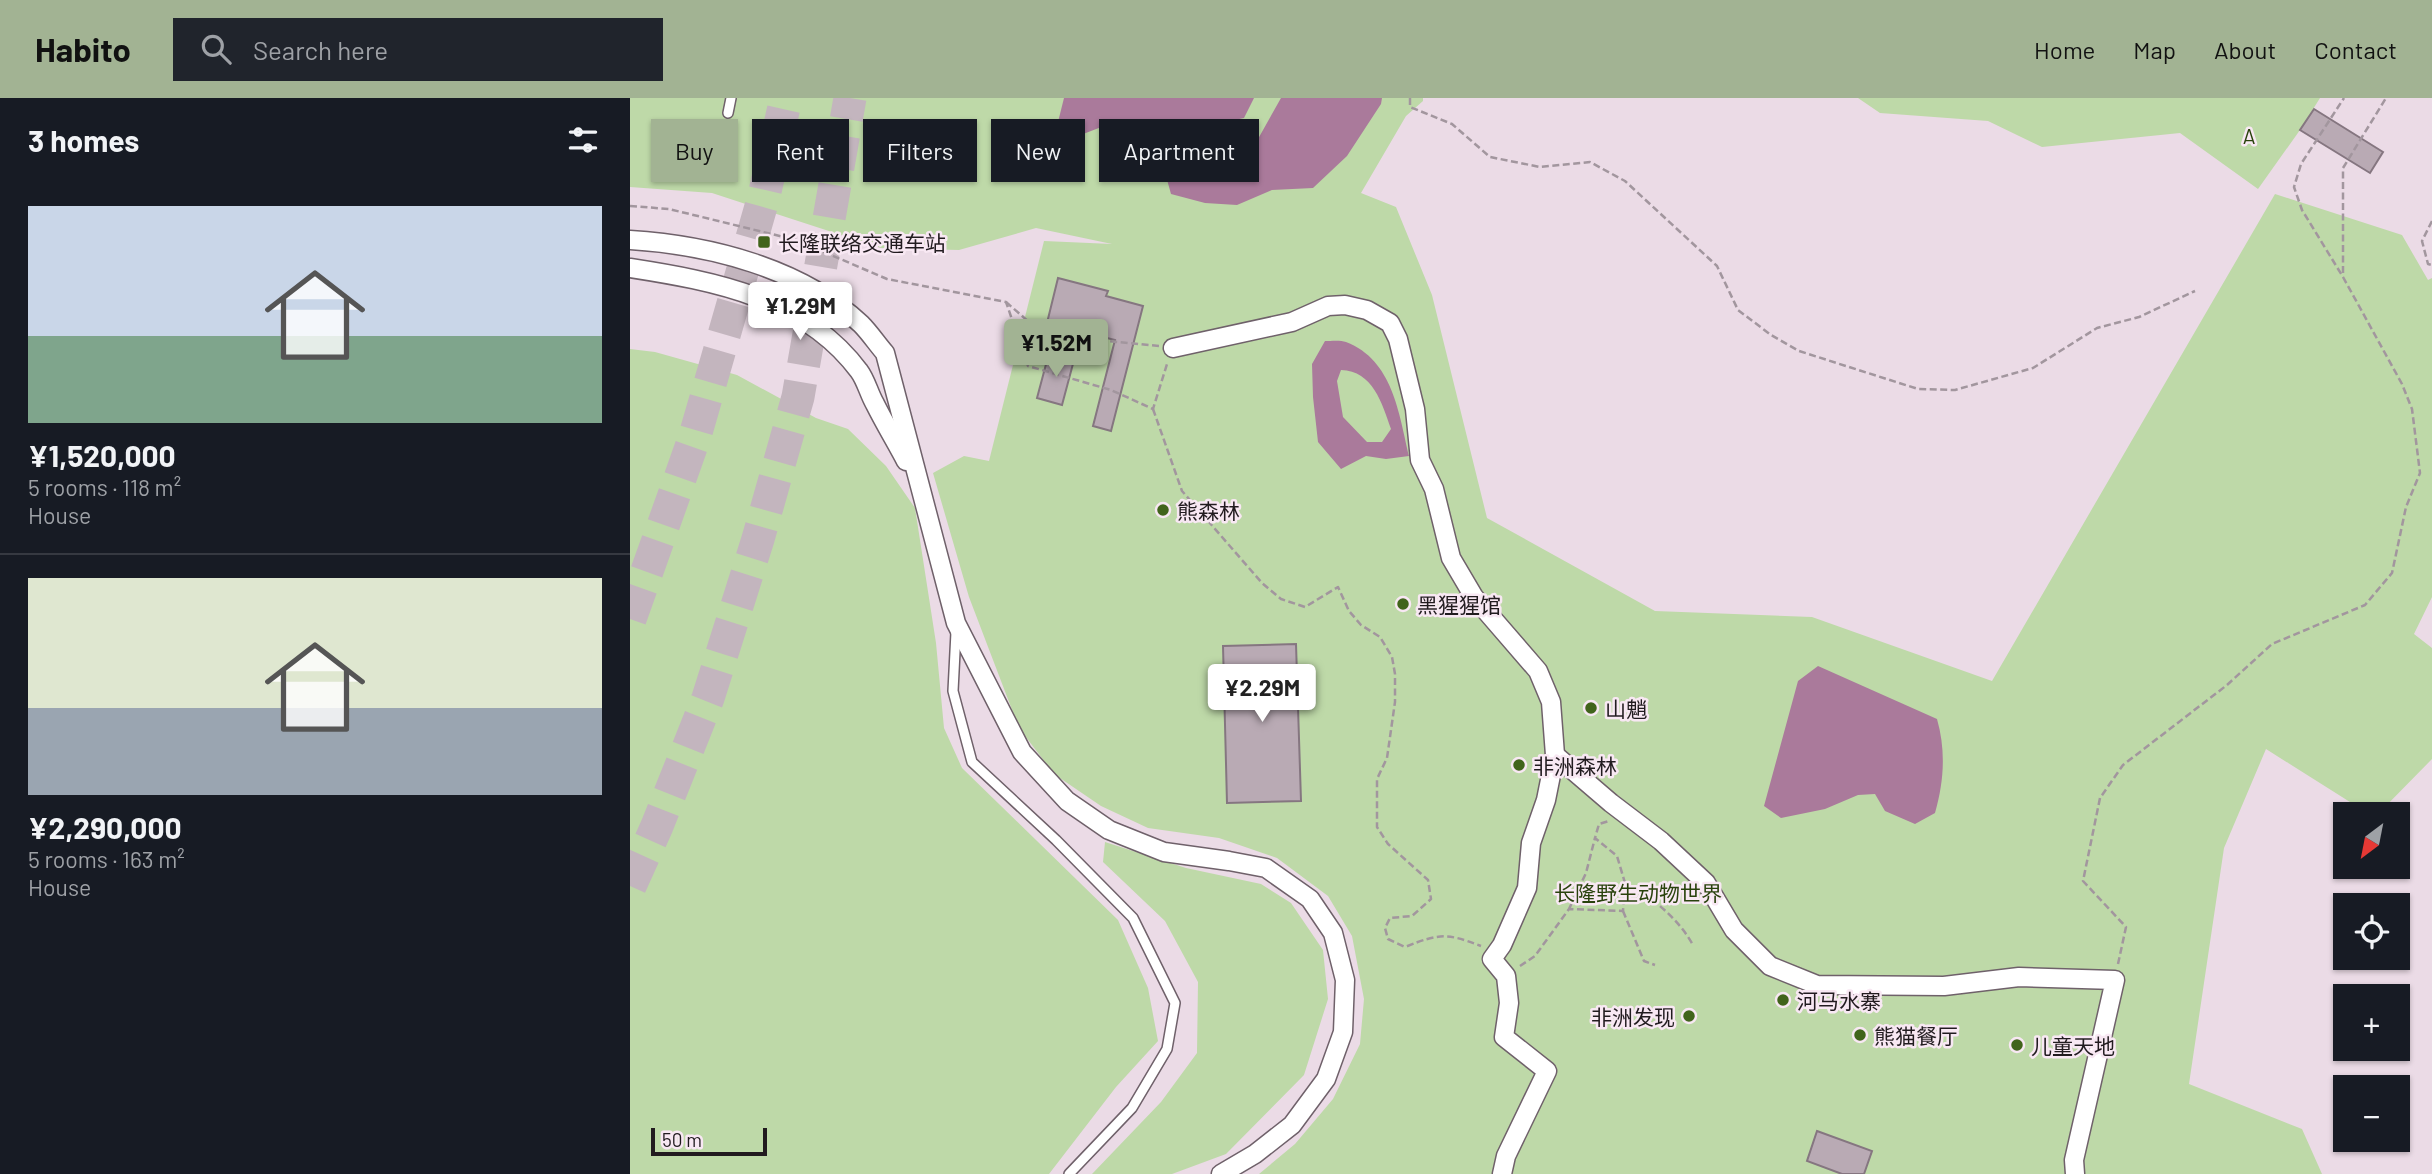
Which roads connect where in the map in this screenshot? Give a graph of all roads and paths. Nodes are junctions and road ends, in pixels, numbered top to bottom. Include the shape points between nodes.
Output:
1 (731, 98) edge
2 (1410, 98) edge
3 (2344, 98) edge
4 (2386, 98) edge
5 (728, 113) dead end
6 (630, 206) edge
7 (2432, 221) edge
8 (630, 240) edge
9 (2432, 265) edge
10 (630, 268) edge
11 (2343, 276) junction
12 (2195, 291) dead end
13 (1006, 302) junction
14 (1173, 348) junction
15 (1153, 409) junction
16 (918, 482) junction
17 (956, 623) junction
18 (1555, 755) junction
19 (1627, 815) junction
20 (1595, 838) junction
21 (1625, 883) junction
22 (1569, 909) junction
23 (1623, 911) junction
24 (1693, 944) dead end
25 (1492, 959) junction
26 (1655, 965) dead end
27 (1506, 976) junction
28 (2115, 981) junction
29 (1069, 1174) edge
30 (1222, 1174) edge
31 (1502, 1174) edge
32 (2075, 1174) edge

1 - 5 lane
2 - 12 path via 1410,107 1452,124 1490,157 1540,167 1590,162 1625,181 1717,266 1738,310 1771,335 1810,355 1918,389 1955,390 2033,368 2097,328 2138,317
3 - 11 path via 2301,164 2294,187 2302,210
4 - 11 path via 2343,168
6 - 13 path via 669,209 796,240 887,279
7 - 9 path via 2422,241
8 - 16 street via 735,257 786,276 861,325 885,353
10 - 16 street via 685,276 769,301 838,346 861,373
11 - 28 path via 2412,409 2420,473 2406,507 2392,572 2365,604 2272,644 2123,765 2099,798 2083,881 2126,927
13 - 14 path via 1037,329 1076,338
13 - 15 path via 1028,366 1111,390
14 - 15 path
14 - 18 street via 1293,322 1328,306 1345,304 1390,323 1412,396 1420,460 1434,489 1451,558 1474,597 1538,671 1551,702
15 - 25 path via 1182,491 1262,583 1281,599 1305,607 1338,587 1349,611 1380,637 1392,657 1395,702 1387,758 1377,779 1377,827 1388,844 1429,880 1431,899 1412,916 1390,918 1385,928 1388,939 1405,947 1442,934 1483,946
16 - 17 street
17 - 29 lane via 953,691 972,762 1132,918 1175,1003 1167,1049 1132,1108
17 - 30 street via 1022,752 1067,801 1109,830 1164,852 1266,868 1310,899 1333,933 1345,980 1343,1032 1326,1079 1292,1125
18 - 19 street
18 - 25 street via 1531,842 1527,888
19 - 20 path via 1598,824
19 - 28 street via 1706,883 1734,930 1770,966 1816,985 1944,986 2019,977
20 - 21 path via 1617,856
20 - 22 path via 1586,873
21 - 23 path
21 - 24 path via 1644,893 1684,929
22 - 23 path
22 - 27 path via 1535,956
23 - 26 path via 1644,961
25 - 27 street
27 - 31 street via 1509,1003 1504,1037 1547,1071 1506,1156
28 - 32 street via 2074,1160

